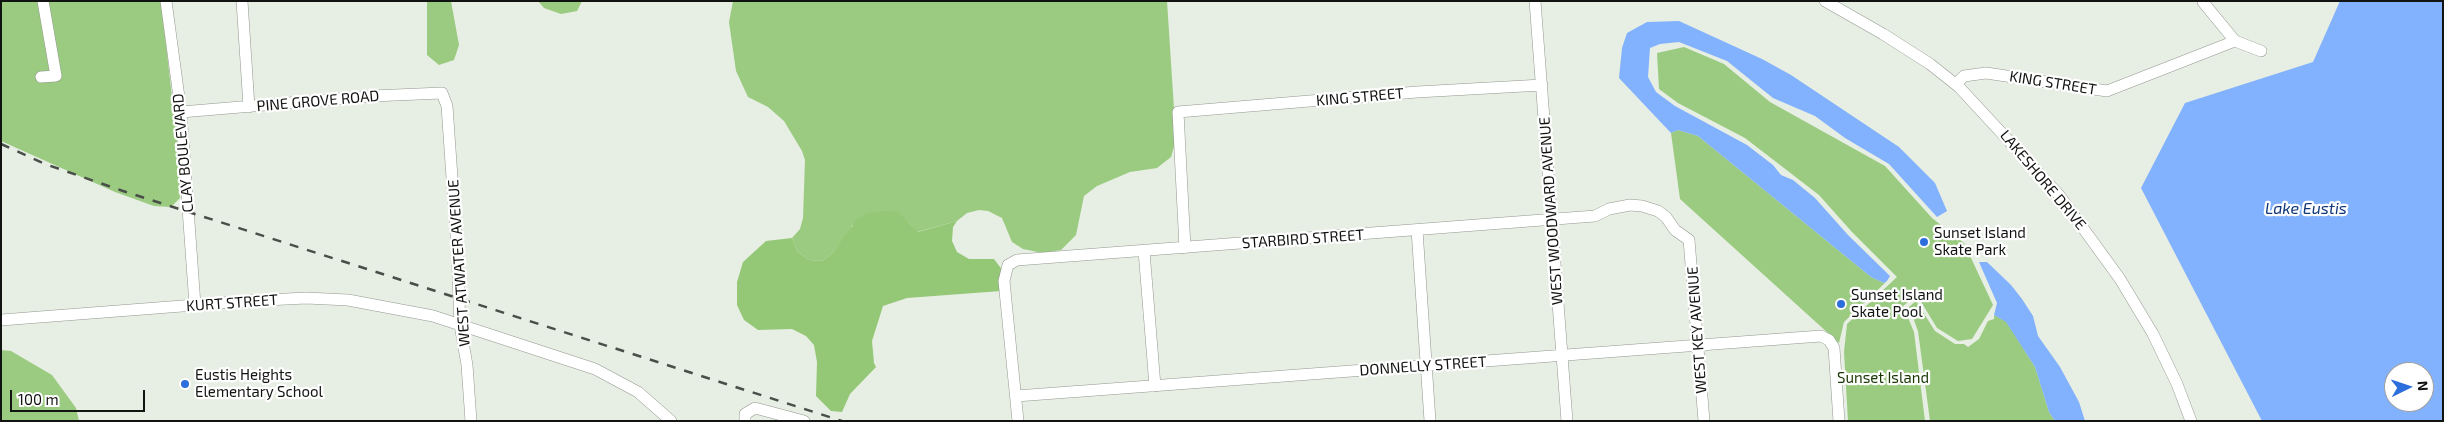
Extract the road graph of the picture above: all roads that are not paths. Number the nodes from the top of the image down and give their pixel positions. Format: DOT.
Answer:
graph roads {
  1 [pos="43,1"];
  2 [pos="166,1"];
  3 [pos="242,1"];
  4 [pos="1535,1"];
  5 [pos="1825,1"];
  6 [pos="2203,2"];
  7 [pos="2235,41"];
  8 [pos="2261,51"];
  9 [pos="41,77"];
  10 [pos="1956,84"];
  11 [pos="1542,85"];
  12 [pos="447,106"];
  13 [pos="248,107"];
  14 [pos="181,112"];
  15 [pos="1552,220"];
  16 [pos="1416,230"];
  17 [pos="1689,240"];
  18 [pos="1185,248"];
  19 [pos="1144,251"];
  20 [pos="195,305"];
  21 [pos="1,320"];
  22 [pos="460,325"];
  23 [pos="1698,345"];
  24 [pos="1562,356"];
  25 [pos="1426,366"];
  26 [pos="1155,386"];
  27 [pos="1016,396"];
  28 [pos="471,421"];
  29 [pos="671,421"];
  30 [pos="745,421"];
  31 [pos="804,421"];
  32 [pos="1018,421"];
  33 [pos="1430,421"];
  34 [pos="1567,421"];
  35 [pos="1704,421"];
  36 [pos="1839,421"];
  37 [pos="2191,421"];
  1 -- 9 [label="street"];
  2 -- 14 [label="street, CLAY BOULEVARD"];
  3 -- 13 [label="street"];
  4 -- 11 [label="street, WEST WOODWARD AVENUE"];
  5 -- 10 [label="street, LAKESHORE DRIVE"];
  6 -- 7 [label="street"];
  7 -- 8 [label="street"];
  7 -- 10 [label="street, KING STREET"];
  10 -- 37 [label="street, LAKESHORE DRIVE"];
  11 -- 15 [label="street, WEST WOODWARD AVENUE"];
  11 -- 18 [label="street, KING STREET"];
  12 -- 13 [label="street, PINE GROVE ROAD"];
  12 -- 22 [label="street, WEST ATWATER AVENUE"];
  13 -- 14 [label="street, PINE GROVE ROAD"];
  14 -- 20 [label="street, CLAY BOULEVARD"];
  15 -- 16 [label="street, STARBIRD STREET"];
  15 -- 17 [label="street, STARBIRD STREET"];
  15 -- 24 [label="street, WEST WOODWARD AVENUE"];
  16 -- 18 [label="street, STARBIRD STREET"];
  16 -- 25 [label="street"];
  17 -- 23 [label="street, WEST KEY AVENUE"];
  18 -- 19 [label="street, STARBIRD STREET"];
  19 -- 26 [label="street"];
  19 -- 27 [label="street, STARBIRD STREET"];
  20 -- 21 [label="street, KURT STREET"];
  20 -- 22 [label="street, KURT STREET"];
  22 -- 28 [label="street, WEST ATWATER AVENUE"];
  22 -- 29 [label="street, KURT STREET"];
  23 -- 24 [label="street, DONNELLY STREET"];
  23 -- 35 [label="street, WEST KEY AVENUE"];
  23 -- 36 [label="street, DONNELLY STREET"];
  24 -- 25 [label="street, DONNELLY STREET"];
  24 -- 34 [label="street, WEST WOODWARD AVENUE"];
  25 -- 26 [label="street, DONNELLY STREET"];
  25 -- 33 [label="street"];
  26 -- 27 [label="street, DONNELLY STREET"];
  27 -- 32 [label="street"];
  30 -- 31 [label="street"];
}
